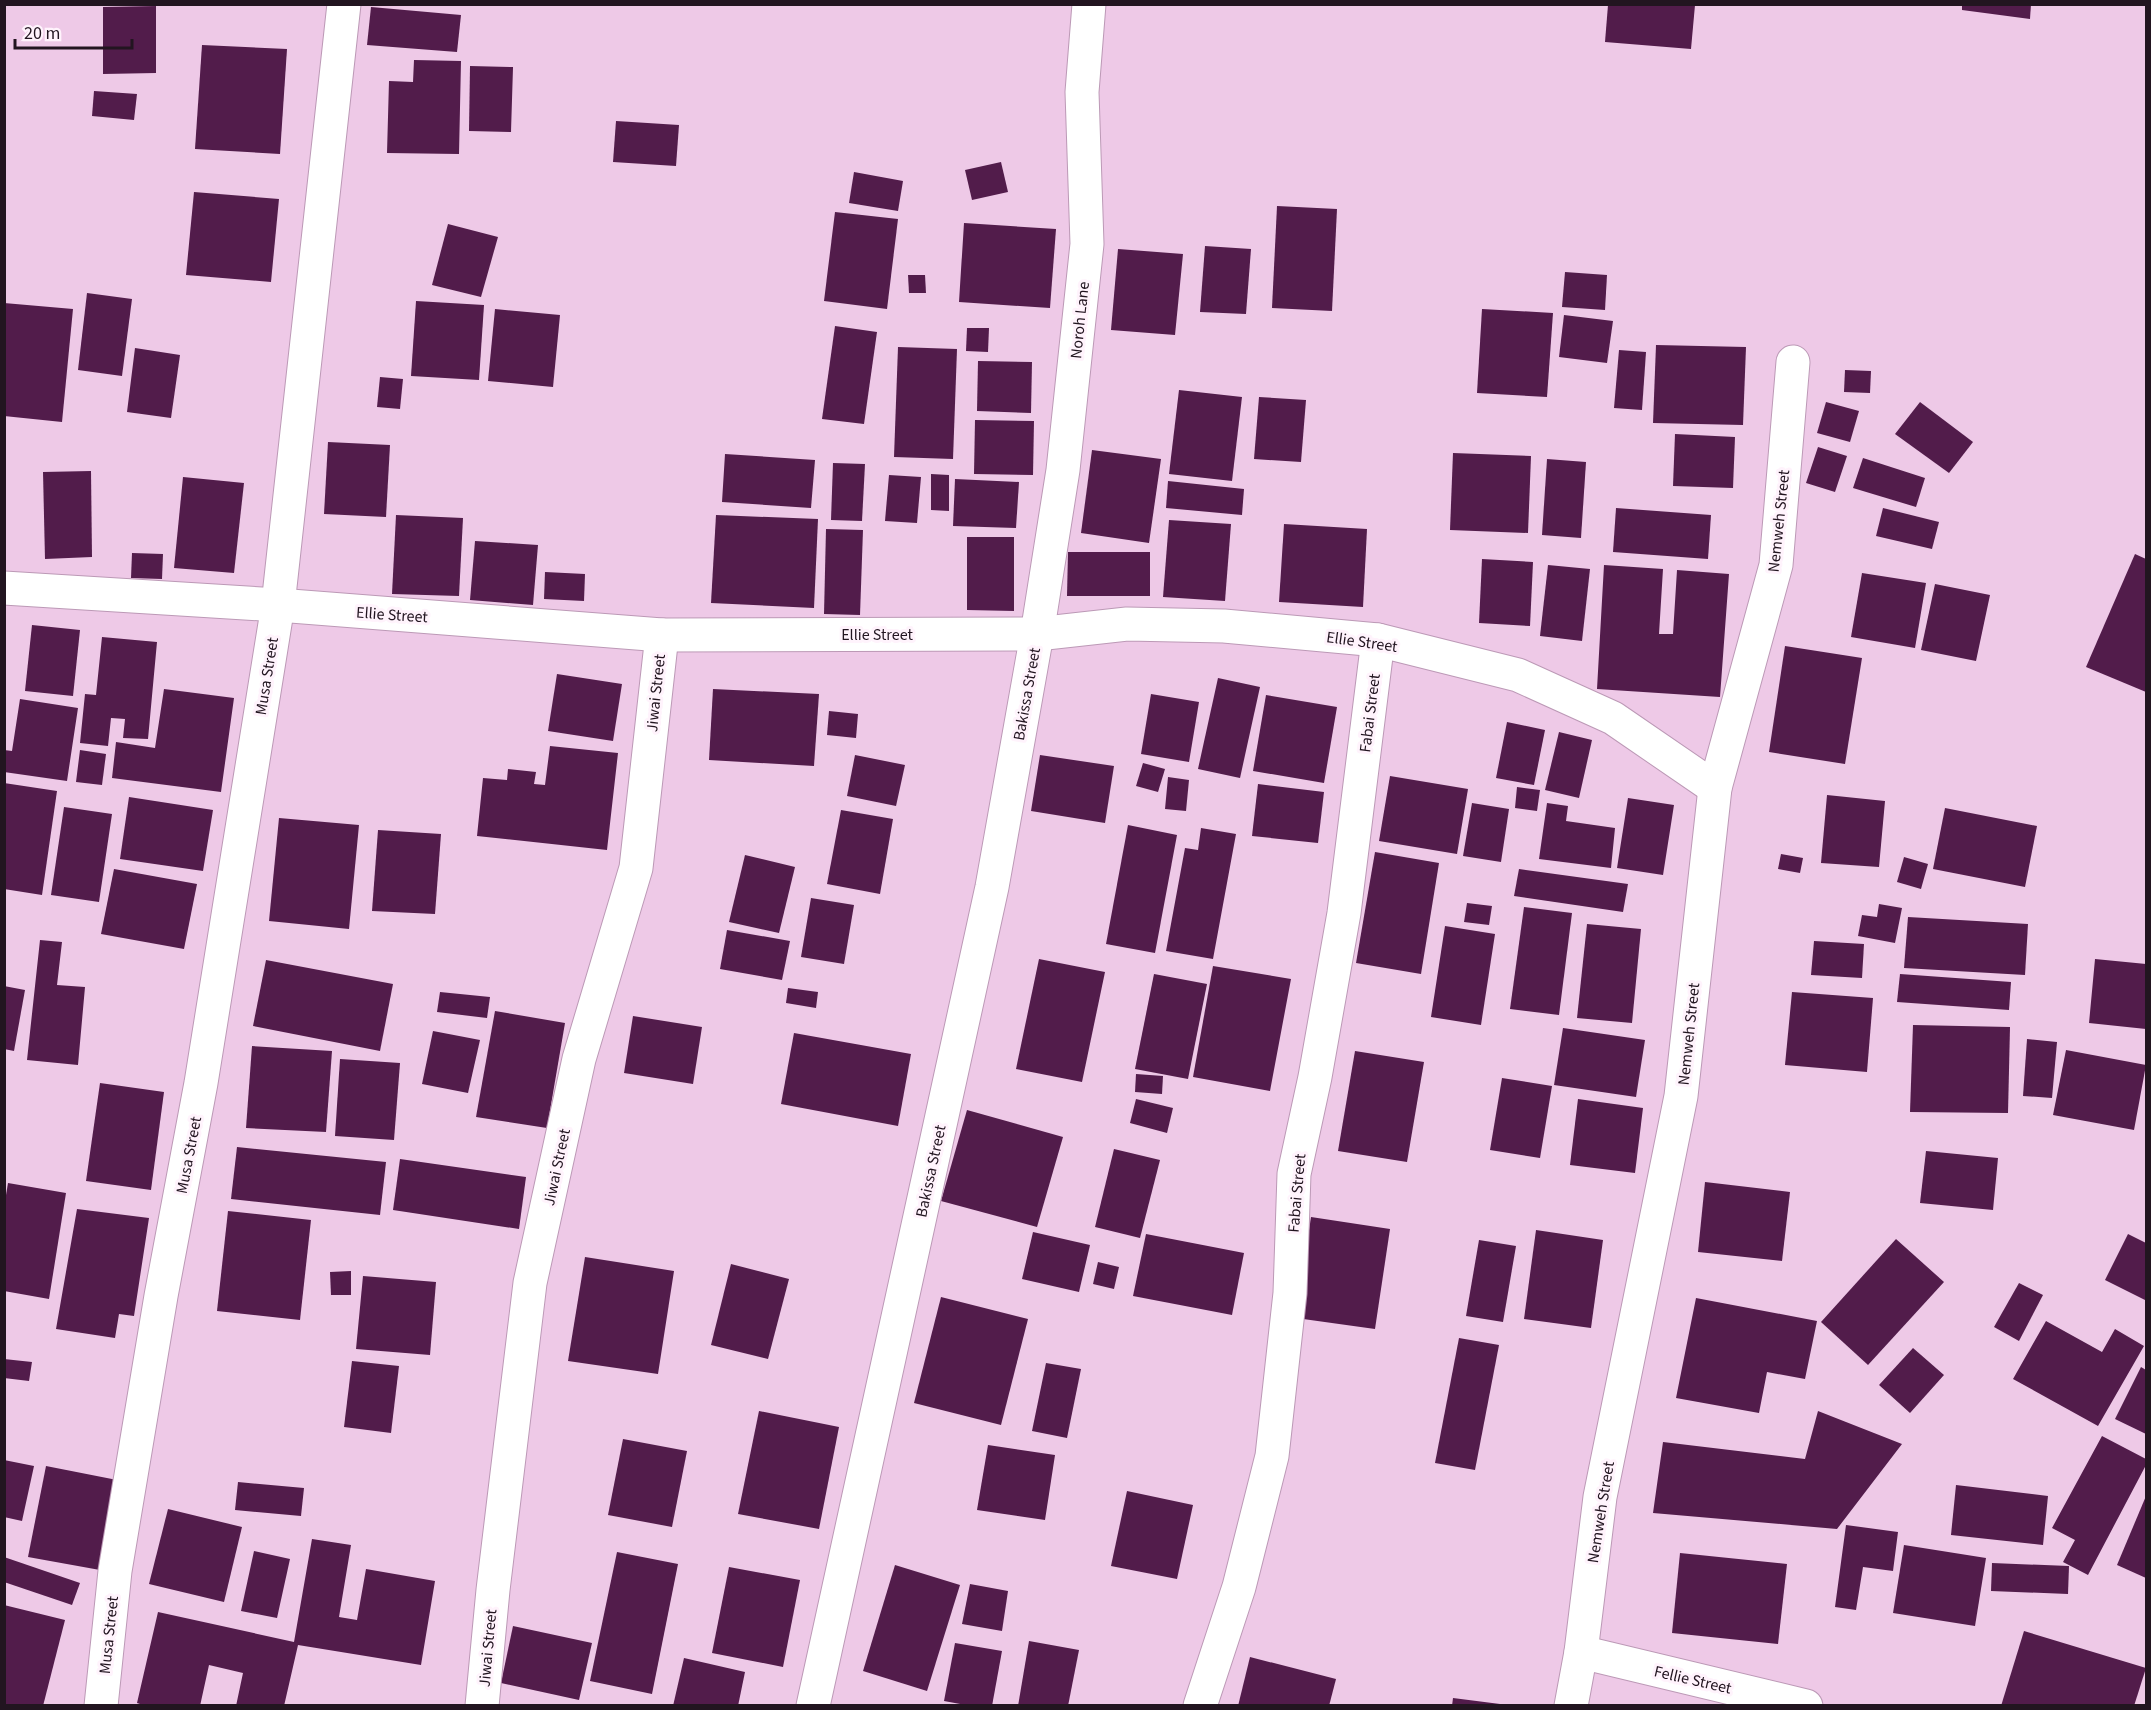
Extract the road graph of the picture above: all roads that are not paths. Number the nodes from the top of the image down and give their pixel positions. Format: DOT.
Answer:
graph roads {
  1 [pos="344,4"];
  2 [pos="1089,4"];
  3 [pos="1793,362"];
  4 [pos="4,588"];
  5 [pos="278,605"];
  6 [pos="1037,634"];
  7 [pos="662,635"];
  8 [pos="1378,640"];
  9 [pos="1715,788"];
  10 [pos="1581,1652"];
  11 [pos="101,1706"];
  12 [pos="482,1706"];
  13 [pos="813,1706"];
  14 [pos="1200,1706"];
  15 [pos="1571,1706"];
  16 [pos="1806,1706"];
  1 -- 5 [label="street, Musa Street"];
  2 -- 6 [label="street, Noroh Lane"];
  3 -- 9 [label="street, Nemweh Street"];
  4 -- 5 [label="street, Ellie Street"];
  5 -- 7 [label="street, Ellie Street"];
  5 -- 11 [label="street, Musa Street"];
  6 -- 7 [label="street, Ellie Street"];
  6 -- 8 [label="street, Ellie Street"];
  6 -- 13 [label="street, Bakissa Street"];
  7 -- 12 [label="street, Jiwai Street"];
  8 -- 9 [label="street, Ellie Street"];
  8 -- 14 [label="street, Fabai Street"];
  9 -- 10 [label="street, Nemweh Street"];
  10 -- 15 [label="street, Nemweh Street"];
  10 -- 16 [label="street, Fellie Street"];
}
